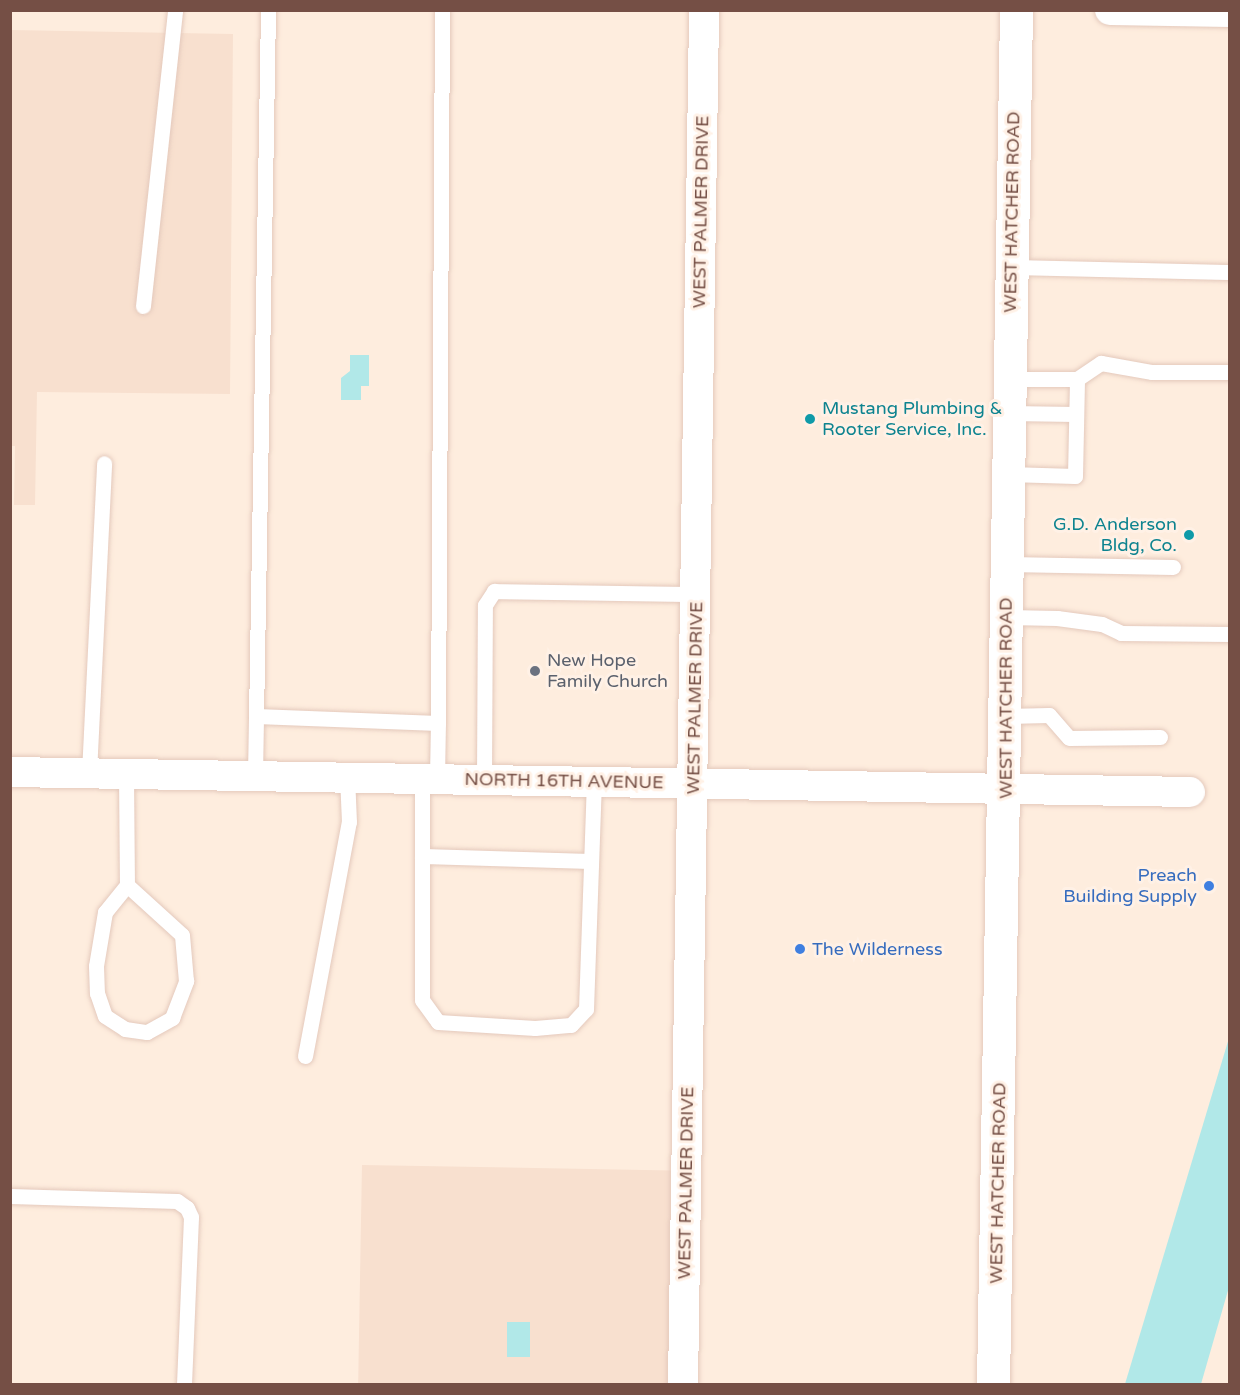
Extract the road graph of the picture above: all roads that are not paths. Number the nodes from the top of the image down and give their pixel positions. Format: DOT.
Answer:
graph roads {
  1 [pos="175,10"];
  2 [pos="268,10"];
  3 [pos="442,10"];
  4 [pos="704,10"];
  5 [pos="1016,10"];
  6 [pos="1110,10"];
  7 [pos="1230,12"];
  8 [pos="1010,267"];
  9 [pos="1230,272"];
  10 [pos="143,306"];
  11 [pos="1230,372"];
  12 [pos="1009,379"];
  13 [pos="1077,379"];
  14 [pos="1008,413"];
  15 [pos="1076,414"];
  16 [pos="104,463"];
  17 [pos="1008,474"];
  18 [pos="1007,564"];
  19 [pos="1173,567"];
  20 [pos="696,594"];
  21 [pos="1007,617"];
  22 [pos="1230,634"];
  23 [pos="256,716"];
  24 [pos="1006,716"];
  25 [pos="438,723"];
  26 [pos="1160,737"];
  27 [pos="10,772"];
  28 [pos="89,773"];
  29 [pos="126,774"];
  30 [pos="255,775"];
  31 [pos="347,776"];
  32 [pos="429,778"];
  33 [pos="484,780"];
  34 [pos="594,782"];
  35 [pos="694,783"];
  36 [pos="1005,790"];
  37 [pos="1190,792"];
  38 [pos="422,856"];
  39 [pos="591,861"];
  40 [pos="127,885"];
  41 [pos="305,1056"];
  42 [pos="10,1196"];
  43 [pos="184,1384"];
  44 [pos="683,1384"];
  45 [pos="993,1384"];
  1 -- 10 [label="lane"];
  2 -- 23 [label="lane"];
  3 -- 25 [label="lane"];
  4 -- 20 [label="street, WEST PALMER DRIVE"];
  5 -- 8 [label="street, WEST HATCHER ROAD"];
  6 -- 7 [label="street"];
  8 -- 9 [label="lane"];
  8 -- 12 [label="street, WEST HATCHER ROAD"];
  11 -- 13 [label="lane"];
  12 -- 13 [label="lane"];
  12 -- 14 [label="street, WEST HATCHER ROAD"];
  13 -- 15 [label="lane"];
  14 -- 15 [label="lane"];
  14 -- 17 [label="street, WEST HATCHER ROAD"];
  15 -- 17 [label="lane"];
  16 -- 28 [label="lane"];
  17 -- 18 [label="street, WEST HATCHER ROAD"];
  18 -- 19 [label="lane"];
  18 -- 21 [label="street, WEST HATCHER ROAD"];
  20 -- 33 [label="lane"];
  20 -- 35 [label="street, WEST PALMER DRIVE"];
  21 -- 22 [label="lane"];
  21 -- 24 [label="street, WEST HATCHER ROAD"];
  23 -- 25 [label="lane"];
  23 -- 30 [label="lane"];
  24 -- 26 [label="lane"];
  24 -- 36 [label="street, WEST HATCHER ROAD"];
  25 -- 32 [label="lane"];
  27 -- 28 [label="street, NORTH 16TH AVENUE"];
  28 -- 29 [label="street, NORTH 16TH AVENUE"];
  29 -- 30 [label="street, NORTH 16TH AVENUE"];
  29 -- 40 [label="lane"];
  30 -- 31 [label="street, NORTH 16TH AVENUE"];
  31 -- 32 [label="street, NORTH 16TH AVENUE"];
  31 -- 41 [label="lane"];
  32 -- 33 [label="street, NORTH 16TH AVENUE"];
  32 -- 38 [label="lane"];
  33 -- 34 [label="street, NORTH 16TH AVENUE"];
  34 -- 35 [label="street, NORTH 16TH AVENUE"];
  34 -- 39 [label="lane"];
  35 -- 36 [label="street, NORTH 16TH AVENUE"];
  35 -- 44 [label="street, WEST PALMER DRIVE"];
  36 -- 37 [label="street, NORTH 16TH AVENUE"];
  36 -- 45 [label="street, WEST HATCHER ROAD"];
  38 -- 39 [label="lane"];
  38 -- 39 [label="lane"];
  40 -- 40 [label="lane"];
  42 -- 43 [label="lane"];
}
